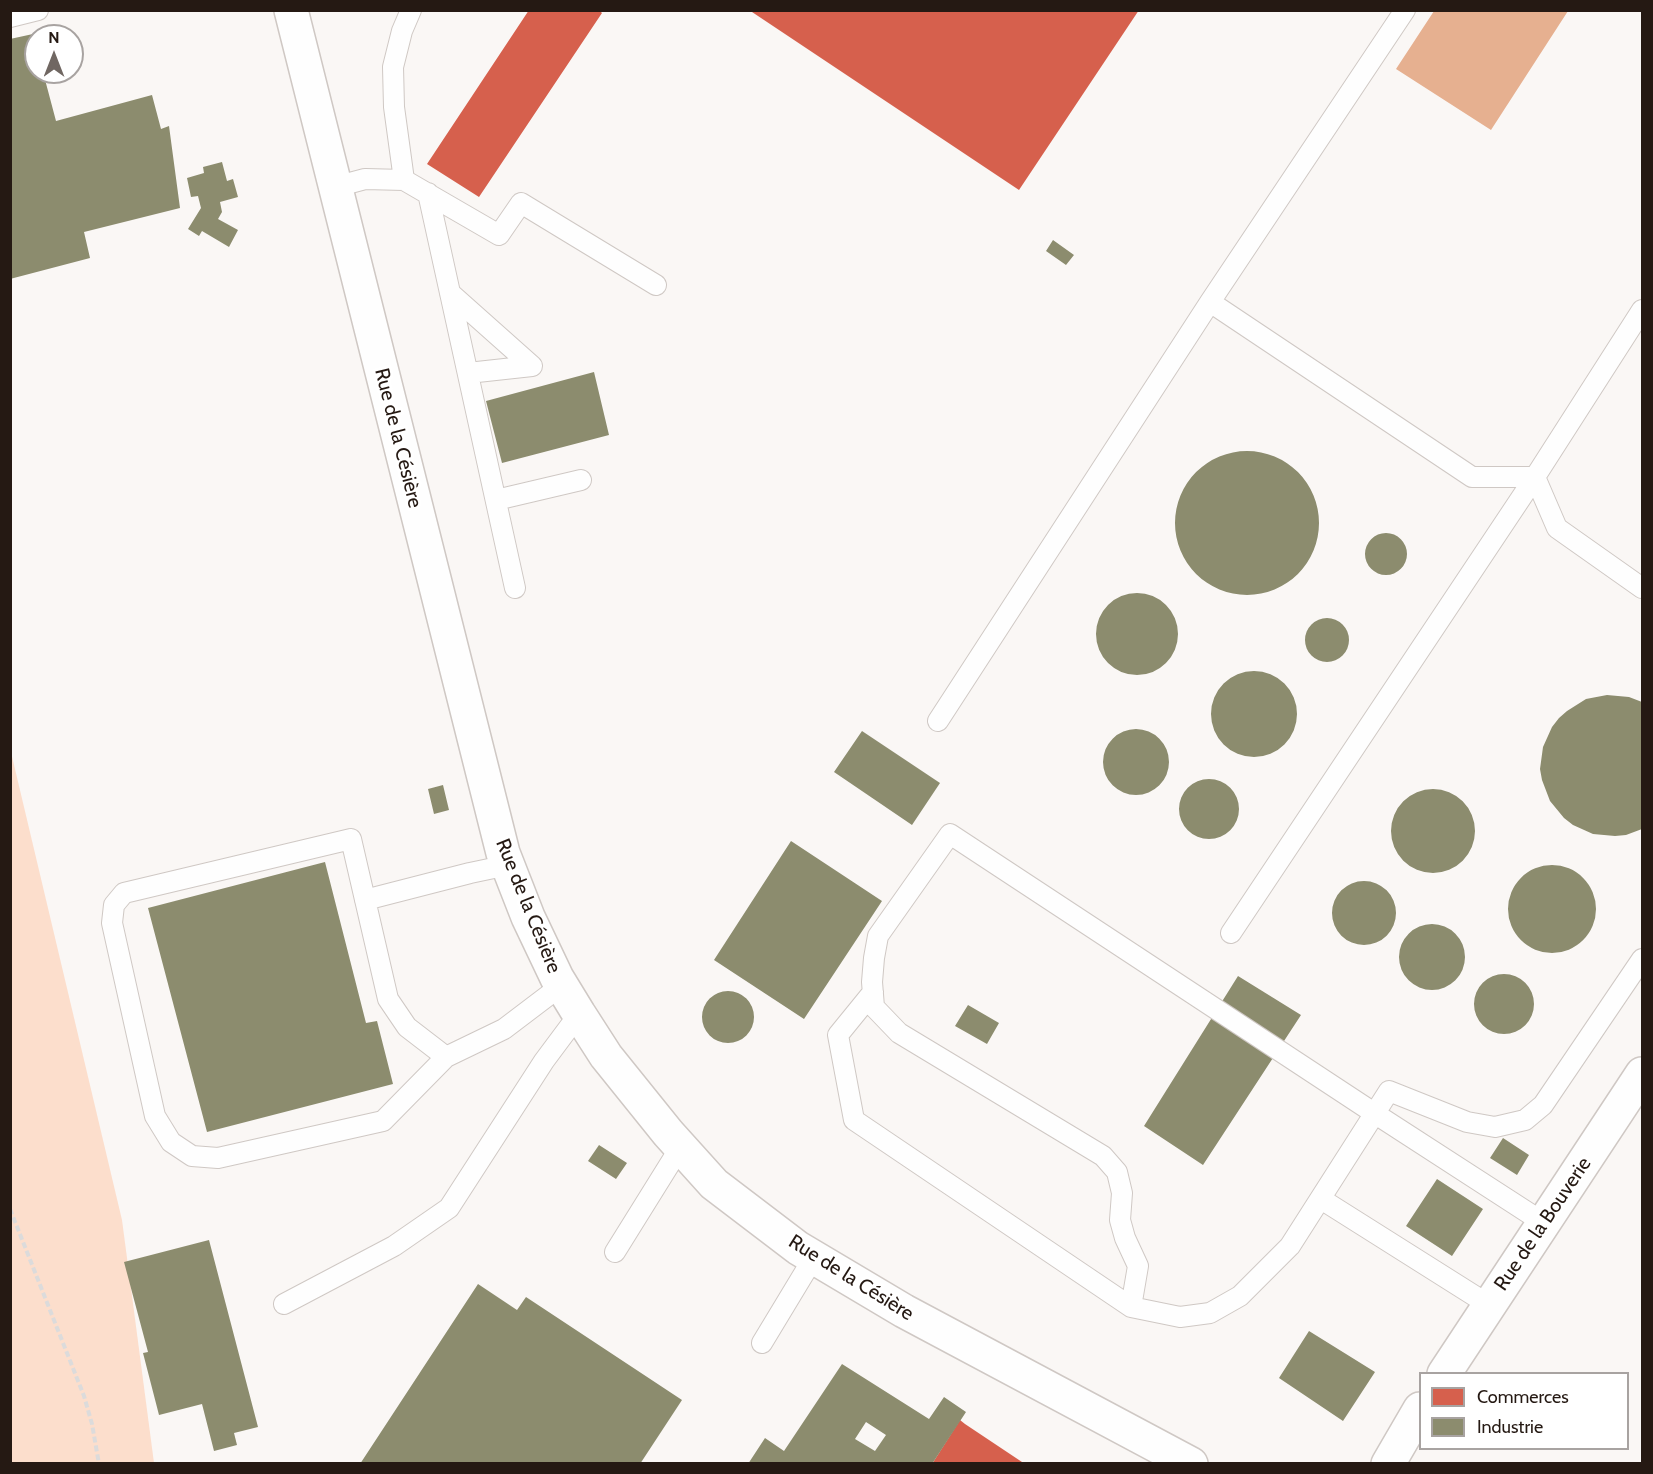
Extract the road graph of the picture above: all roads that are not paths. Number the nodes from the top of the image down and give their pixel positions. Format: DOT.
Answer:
graph roads {
  1 [pos="38,10"];
  2 [pos="291,10"];
  3 [pos="411,10"];
  4 [pos="1404,10"];
  5 [pos="10,17"];
  6 [pos="404,180"];
  7 [pos="335,187"];
  8 [pos="428,193"];
  9 [pos="656,285"];
  10 [pos="450,293"];
  11 [pos="1210,302"];
  12 [pos="1642,310"];
  13 [pos="468,373"];
  14 [pos="1535,477"];
  15 [pos="581,480"];
  16 [pos="496,500"];
  17 [pos="515,588"];
  18 [pos="1642,588"];
  19 [pos="938,721"];
  20 [pos="508,865"];
  21 [pos="365,900"];
  22 [pos="1231,933"];
  23 [pos="1642,959"];
  24 [pos="562,985"];
  25 [pos="873,992"];
  26 [pos="579,1014"];
  27 [pos="446,1057"];
  28 [pos="1642,1074"];
  29 [pos="1374,1113"];
  30 [pos="681,1146"];
  31 [pos="1321,1199"];
  32 [pos="1544,1223"];
  33 [pos="615,1252"];
  34 [pos="814,1257"];
  35 [pos="284,1304"];
  36 [pos="1489,1305"];
  37 [pos="1131,1307"];
  38 [pos="762,1343"];
  39 [pos="1445,1372"];
  40 [pos="1419,1411"];
  41 [pos="1191,1464"];
  42 [pos="1388,1464"];
  1 -- 5 [label="lane"];
  2 -- 7 [label="street, Rue de la Césière"];
  3 -- 6 [label="lane"];
  4 -- 11 [label="lane"];
  6 -- 7 [label="lane"];
  6 -- 8 [label="lane"];
  7 -- 20 [label="street, Rue de la Césière"];
  8 -- 9 [label="lane"];
  8 -- 10 [label="lane"];
  10 -- 13 [label="lane"];
  10 -- 13 [label="lane"];
  11 -- 14 [label="lane"];
  11 -- 19 [label="lane"];
  12 -- 14 [label="lane"];
  13 -- 16 [label="lane"];
  14 -- 18 [label="lane"];
  14 -- 22 [label="lane"];
  15 -- 16 [label="lane"];
  16 -- 17 [label="lane"];
  20 -- 21 [label="lane"];
  20 -- 24 [label="street, Rue de la Césière"];
  21 -- 27 [label="lane"];
  21 -- 27 [label="lane"];
  23 -- 29 [label="lane"];
  24 -- 26 [label="street, Rue de la Césière"];
  24 -- 27 [label="lane"];
  25 -- 29 [label="lane"];
  25 -- 37 [label="lane"];
  25 -- 37 [label="lane"];
  26 -- 30 [label="street, Rue de la Césière"];
  26 -- 35 [label="lane"];
  28 -- 32 [label="street, Rue de la Bouverie"];
  29 -- 31 [label="lane"];
  29 -- 32 [label="lane"];
  30 -- 33 [label="lane"];
  30 -- 34 [label="street, Rue de la Césière"];
  31 -- 36 [label="lane"];
  31 -- 37 [label="lane"];
  32 -- 36 [label="street, Rue de la Bouverie"];
  34 -- 38 [label="lane"];
  34 -- 41 [label="street, Rue de la Césière"];
  36 -- 39 [label="street, Rue de la Bouverie"];
  40 -- 42 [label="street"];
}
